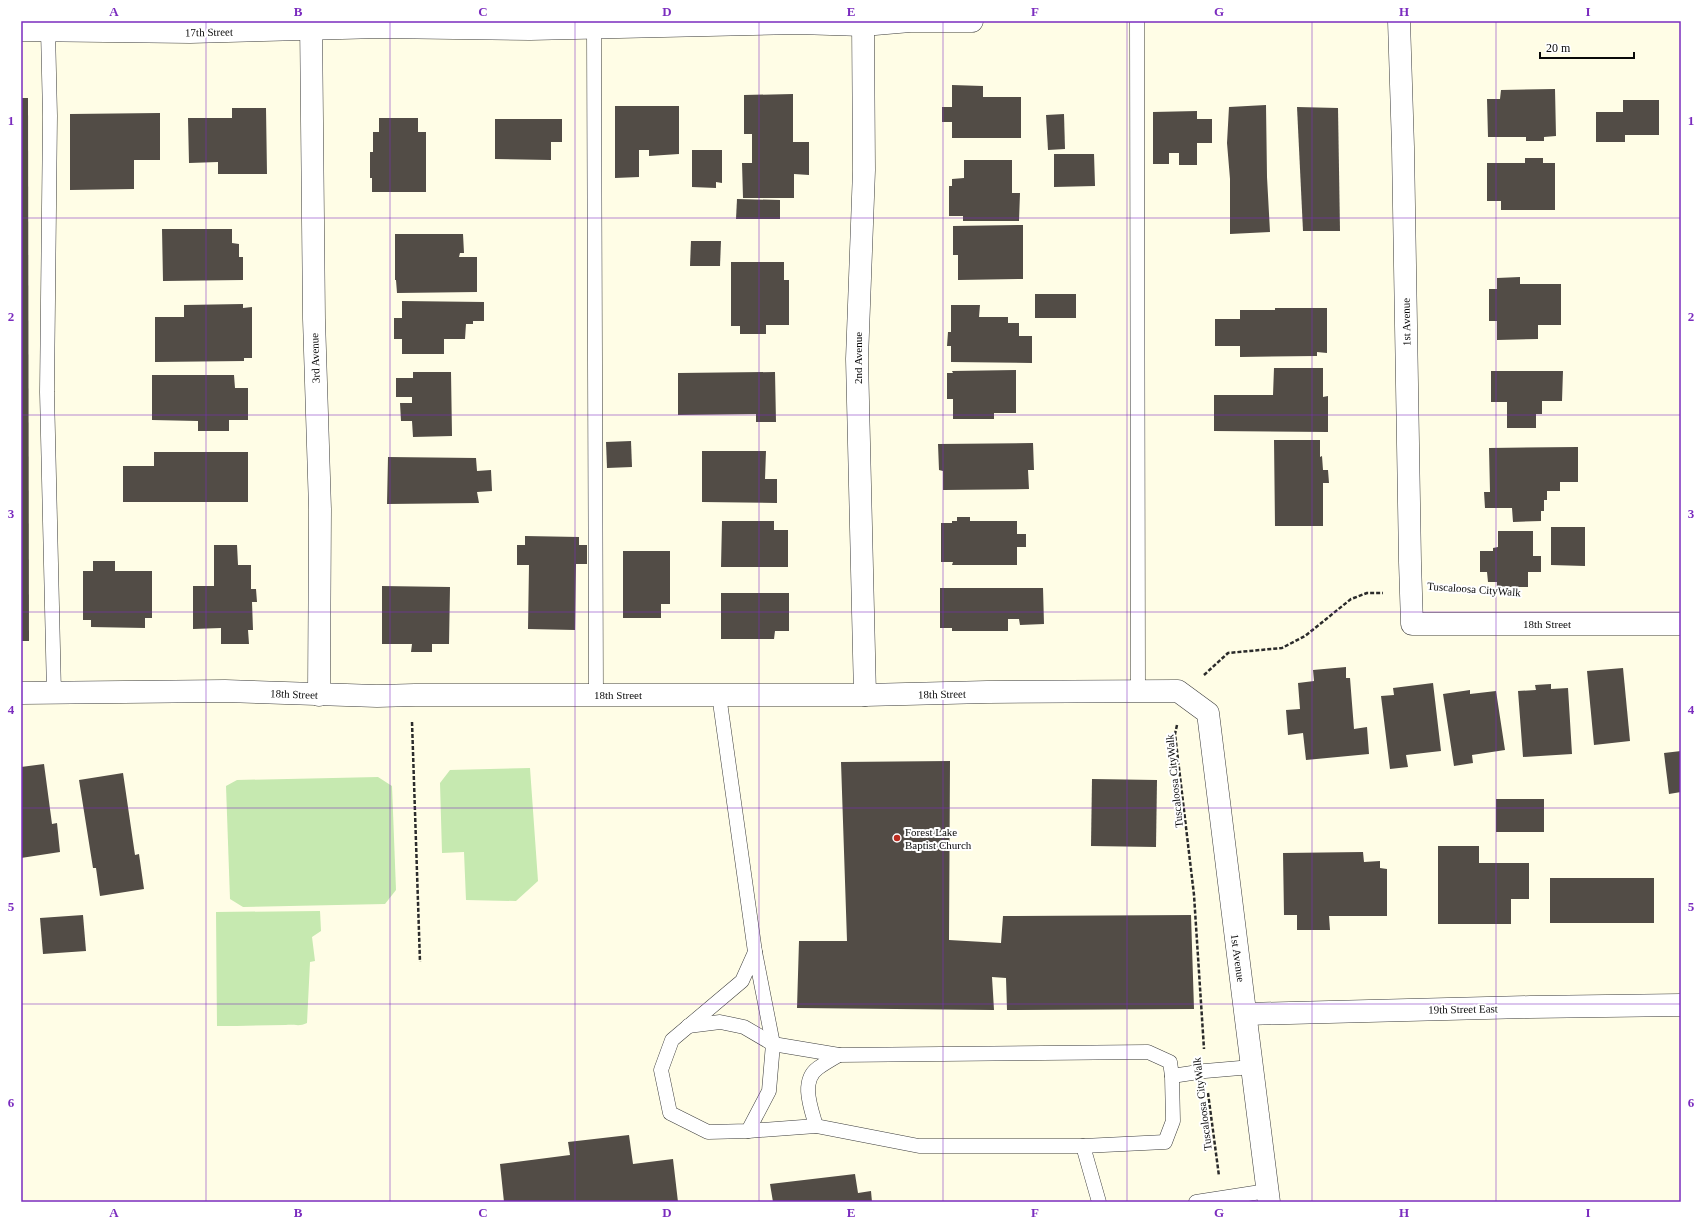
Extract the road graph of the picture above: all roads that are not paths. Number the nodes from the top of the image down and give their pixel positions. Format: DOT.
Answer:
graph roads {
  1 [pos="972,21"];
  2 [pos="1137,21"];
  3 [pos="1399,21"];
  4 [pos="863,23"];
  5 [pos="311,25"];
  6 [pos="594,28"];
  7 [pos="21,30"];
  8 [pos="48,30"];
  9 [pos="1681,614"];
  10 [pos="1412,624"];
  11 [pos="1681,624"];
  12 [pos="1138,691"];
  13 [pos="21,693"];
  14 [pos="54,693"];
  15 [pos="319,695"];
  16 [pos="596,695"];
  17 [pos="719,695"];
  18 [pos="865,695"];
  19 [pos="1208,713"];
  20 [pos="755,952"];
  21 [pos="1681,1005"];
  22 [pos="1246,1014"];
  23 [pos="688,1026"];
  24 [pos="773,1044"];
  25 [pos="840,1055"];
  26 [pos="1252,1067"];
  27 [pos="1172,1076"];
  28 [pos="816,1126"];
  29 [pos="748,1131"];
  30 [pos="1083,1146"];
  31 [pos="1268,1197"];
  32 [pos="1099,1202"];
  33 [pos="1196,1202"];
  1 -- 4 [label="street, 17th Street"];
  2 -- 12 [label="lane"];
  3 -- 10 [label="street, 1st Avenue"];
  4 -- 6 [label="street, 17th Street"];
  4 -- 18 [label="street, 2nd Avenue"];
  5 -- 6 [label="street, 17th Street"];
  5 -- 8 [label="street, 17th Street"];
  5 -- 15 [label="street, 3rd Avenue"];
  6 -- 16 [label="lane"];
  7 -- 8 [label="street, 17th Street"];
  8 -- 14 [label="lane"];
  9 -- 11 [label="lane"];
  10 -- 11 [label="street, 18th Street"];
  12 -- 18 [label="street, 18th Street"];
  12 -- 19 [label="street, 18th Street"];
  13 -- 14 [label="street, 18th Street"];
  14 -- 15 [label="street, 18th Street"];
  15 -- 16 [label="street, 18th Street"];
  16 -- 17 [label="street, 18th Street"];
  17 -- 18 [label="street, 18th Street"];
  17 -- 20 [label="lane"];
  19 -- 22 [label="street, 1st Avenue"];
  20 -- 23 [label="lane"];
  20 -- 24 [label="lane"];
  21 -- 22 [label="street, 19th Street East"];
  22 -- 26 [label="street, 1st Avenue"];
  23 -- 24 [label="lane"];
  23 -- 29 [label="lane"];
  24 -- 25 [label="lane"];
  24 -- 29 [label="lane"];
  25 -- 27 [label="lane"];
  25 -- 28 [label="lane"];
  26 -- 27 [label="lane"];
  26 -- 31 [label="street, 1st Avenue"];
  27 -- 30 [label="lane"];
  28 -- 29 [label="lane"];
  28 -- 30 [label="lane"];
  30 -- 32 [label="lane"];
  31 -- 33 [label="lane"];
}
